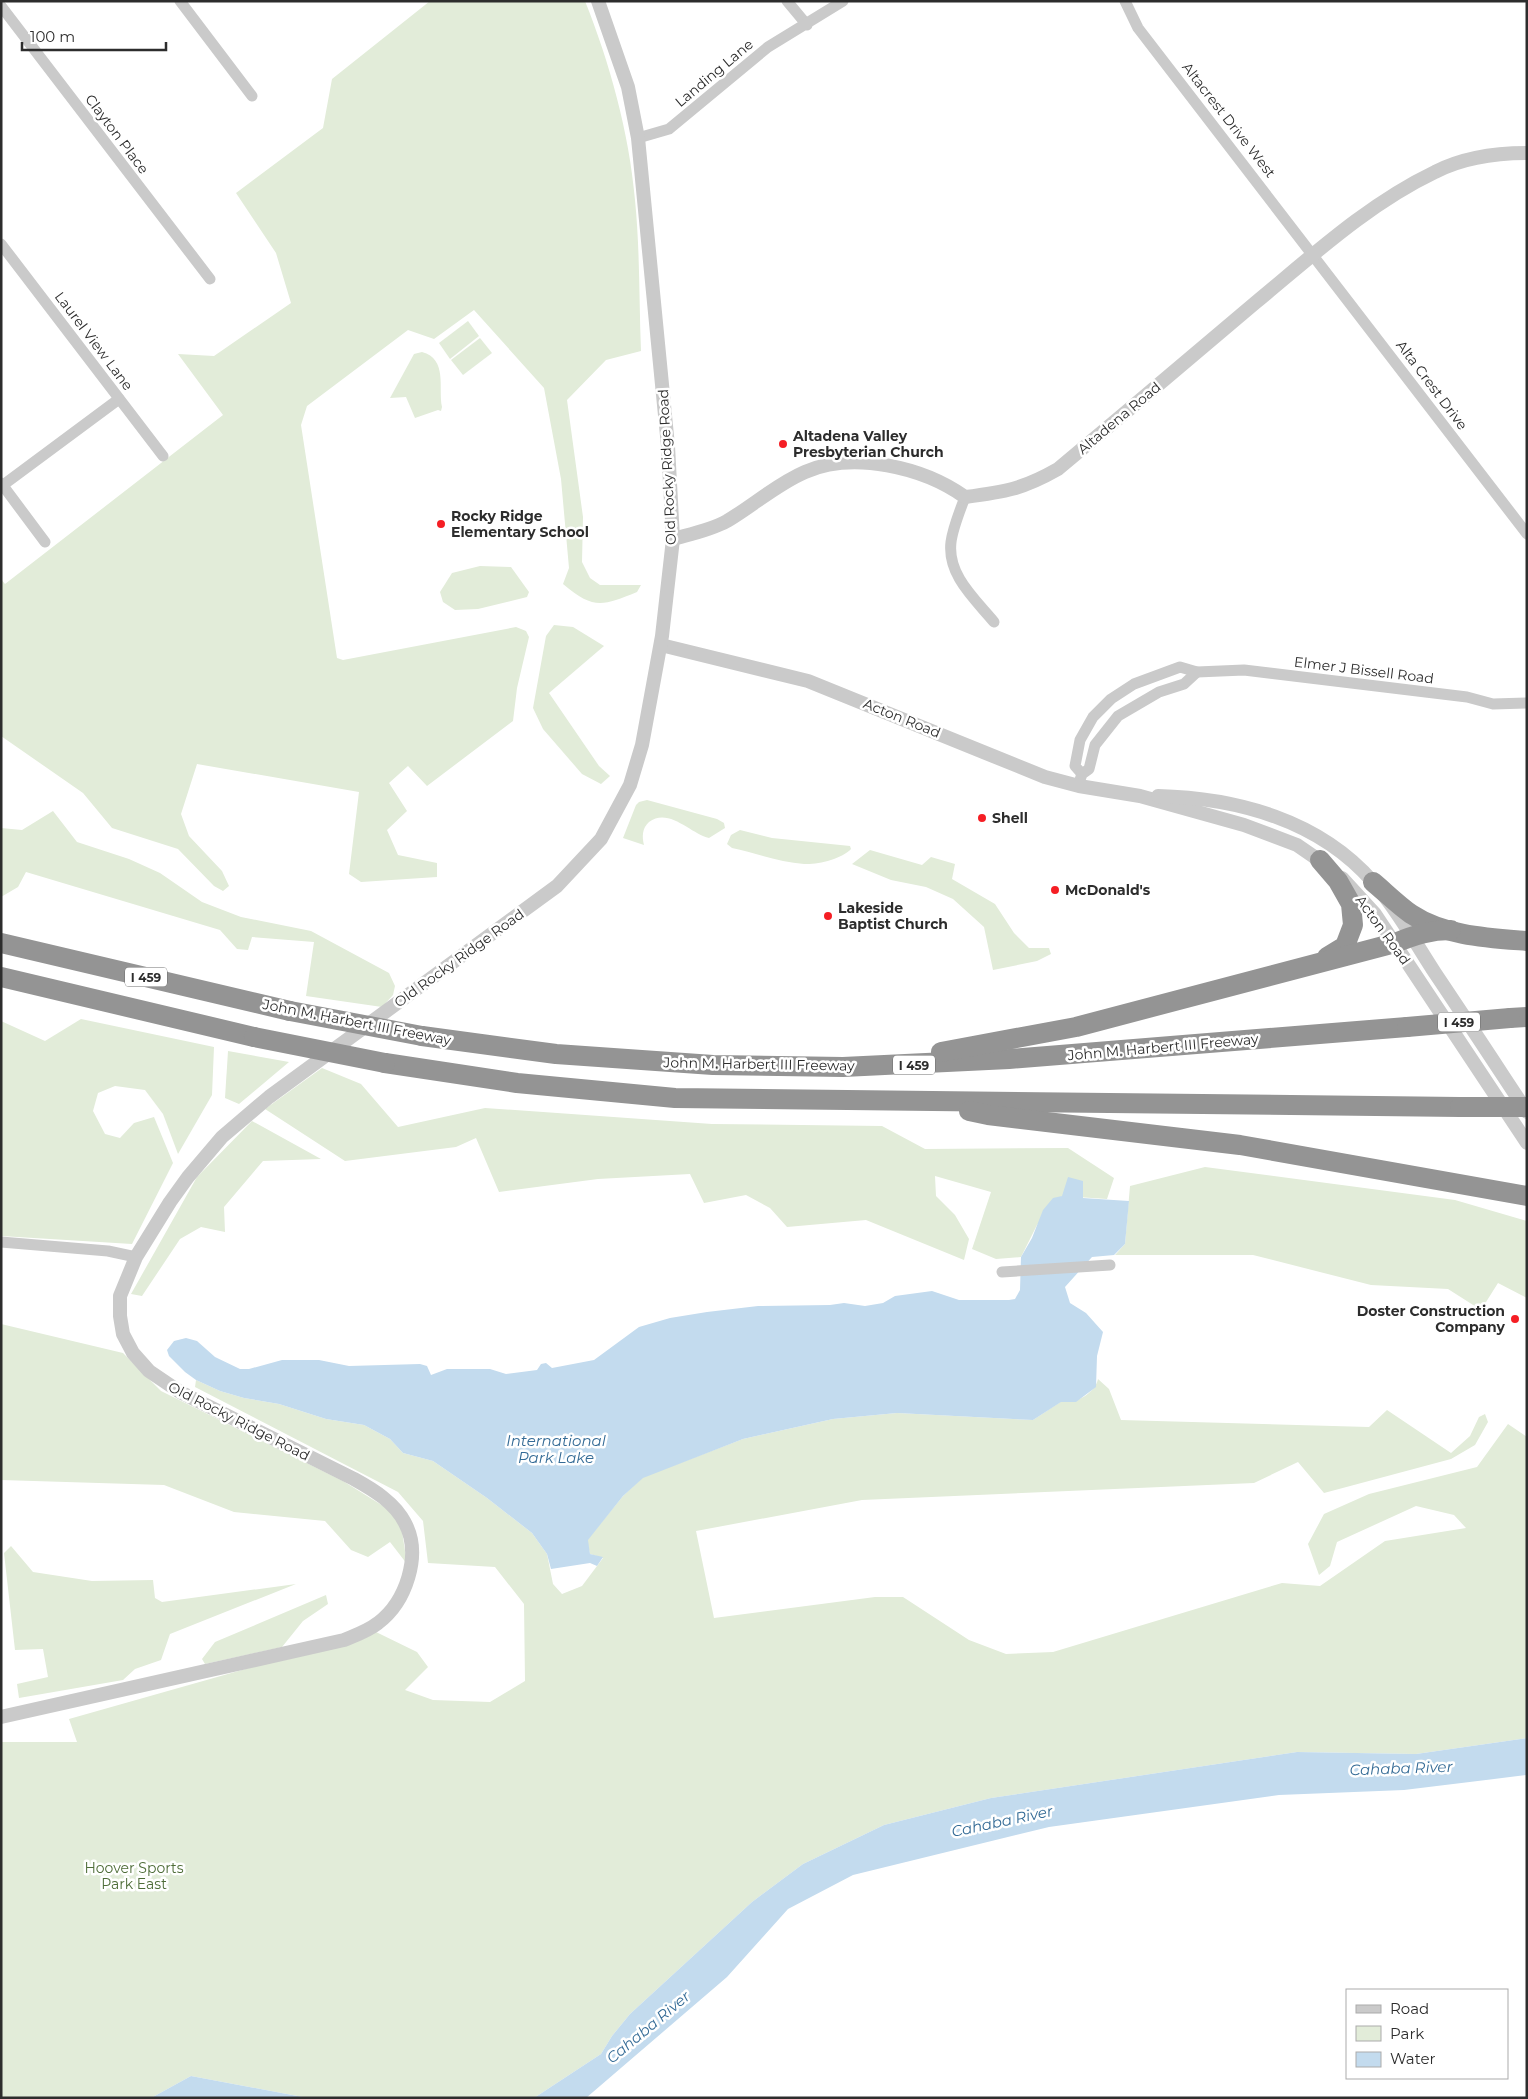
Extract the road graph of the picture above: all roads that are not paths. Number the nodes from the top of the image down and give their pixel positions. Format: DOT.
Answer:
graph roads {
  1 [pos="180,1"];
  2 [pos="598,1"];
  3 [pos="788,1"];
  4 [pos="843,1"];
  5 [pos="1125,1"];
  6 [pos="1,6"];
  7 [pos="807,25"];
  8 [pos="252,96"];
  9 [pos="638,138"];
  10 [pos="1527,153"];
  11 [pos="1,244"];
  12 [pos="1314,254"];
  13 [pos="210,279"];
  14 [pos="119,398"];
  15 [pos="163,456"];
  16 [pos="2,484"];
  17 [pos="965,497"];
  18 [pos="1527,534"];
  19 [pos="673,539"];
  20 [pos="46,542"];
  21 [pos="994,622"];
  22 [pos="661,645"];
  23 [pos="1197,672"];
  24 [pos="1527,702"];
  25 [pos="1080,780"];
  26 [pos="1140,796"];
  27 [pos="1320,860"];
  28 [pos="1372,882"];
  29 [pos="1451,930"];
  30 [pos="1403,940"];
  31 [pos="1527,941"];
  32 [pos="1,943"];
  33 [pos="1317,963"];
  34 [pos="1,976"];
  35 [pos="1518,1017"];
  36 [pos="843,1067"];
  37 [pos="928,1102"];
  38 [pos="1527,1107"];
  39 [pos="1527,1112"];
  40 [pos="1527,1142"];
  41 [pos="1526,1195"];
  42 [pos="1,1242"];
  43 [pos="136,1257"];
  44 [pos="1110,1265"];
  45 [pos="1002,1272"];
  46 [pos="1,1717"];
  1 -- 8 [label="street"];
  2 -- 9 [label="street, Old Rocky Ridge Road"];
  3 -- 7 [label="street"];
  4 -- 7 [label="street, Landing Lane"];
  5 -- 12 [label="street, Altacrest Drive West"];
  6 -- 13 [label="street, Clayton Place"];
  7 -- 9 [label="street, Landing Lane"];
  9 -- 19 [label="street, Old Rocky Ridge Road"];
  10 -- 12 [label="street, Altadena Road"];
  11 -- 14 [label="street, Laurel View Lane"];
  12 -- 17 [label="street, Altadena Road"];
  12 -- 18 [label="street, Alta Crest Drive"];
  14 -- 15 [label="street, Laurel View Lane"];
  14 -- 16 [label="street"];
  16 -- 20 [label="street"];
  17 -- 19 [label="street"];
  17 -- 21 [label="street"];
  19 -- 22 [label="street, Old Rocky Ridge Road"];
  22 -- 25 [label="street, Acton Road"];
  22 -- 43 [label="street, Old Rocky Ridge Road"];
  23 -- 24 [label="street, Elmer J Bissell Road"];
  23 -- 25 [label="street"];
  23 -- 25 [label="street, Elmer J Bissell Road"];
  25 -- 26 [label="street, Acton Road"];
  26 -- 27 [label="street, Acton Road"];
  26 -- 28 [label="street, Acton Road"];
  27 -- 30 [label="street, Acton Road"];
  27 -- 33 [label="highway"];
  28 -- 29 [label="highway"];
  28 -- 30 [label="street, Acton Road"];
  29 -- 30 [label="highway"];
  29 -- 31 [label="highway"];
  30 -- 33 [label="highway"];
  30 -- 39 [label="street, Acton Road"];
  30 -- 40 [label="street, Acton Road"];
  32 -- 36 [label="highway, John M. Harbert III Freeway / I 459, bridge"];
  33 -- 36 [label="highway"];
  34 -- 37 [label="highway, I 459, bridge"];
  35 -- 36 [label="highway, John M. Harbert III Freeway / I 459, bridge"];
  37 -- 38 [label="highway, I 459, bridge"];
  37 -- 41 [label="highway"];
  42 -- 43 [label="street"];
  43 -- 46 [label="street, Old Rocky Ridge Road"];
  44 -- 45 [label="street"];
}
